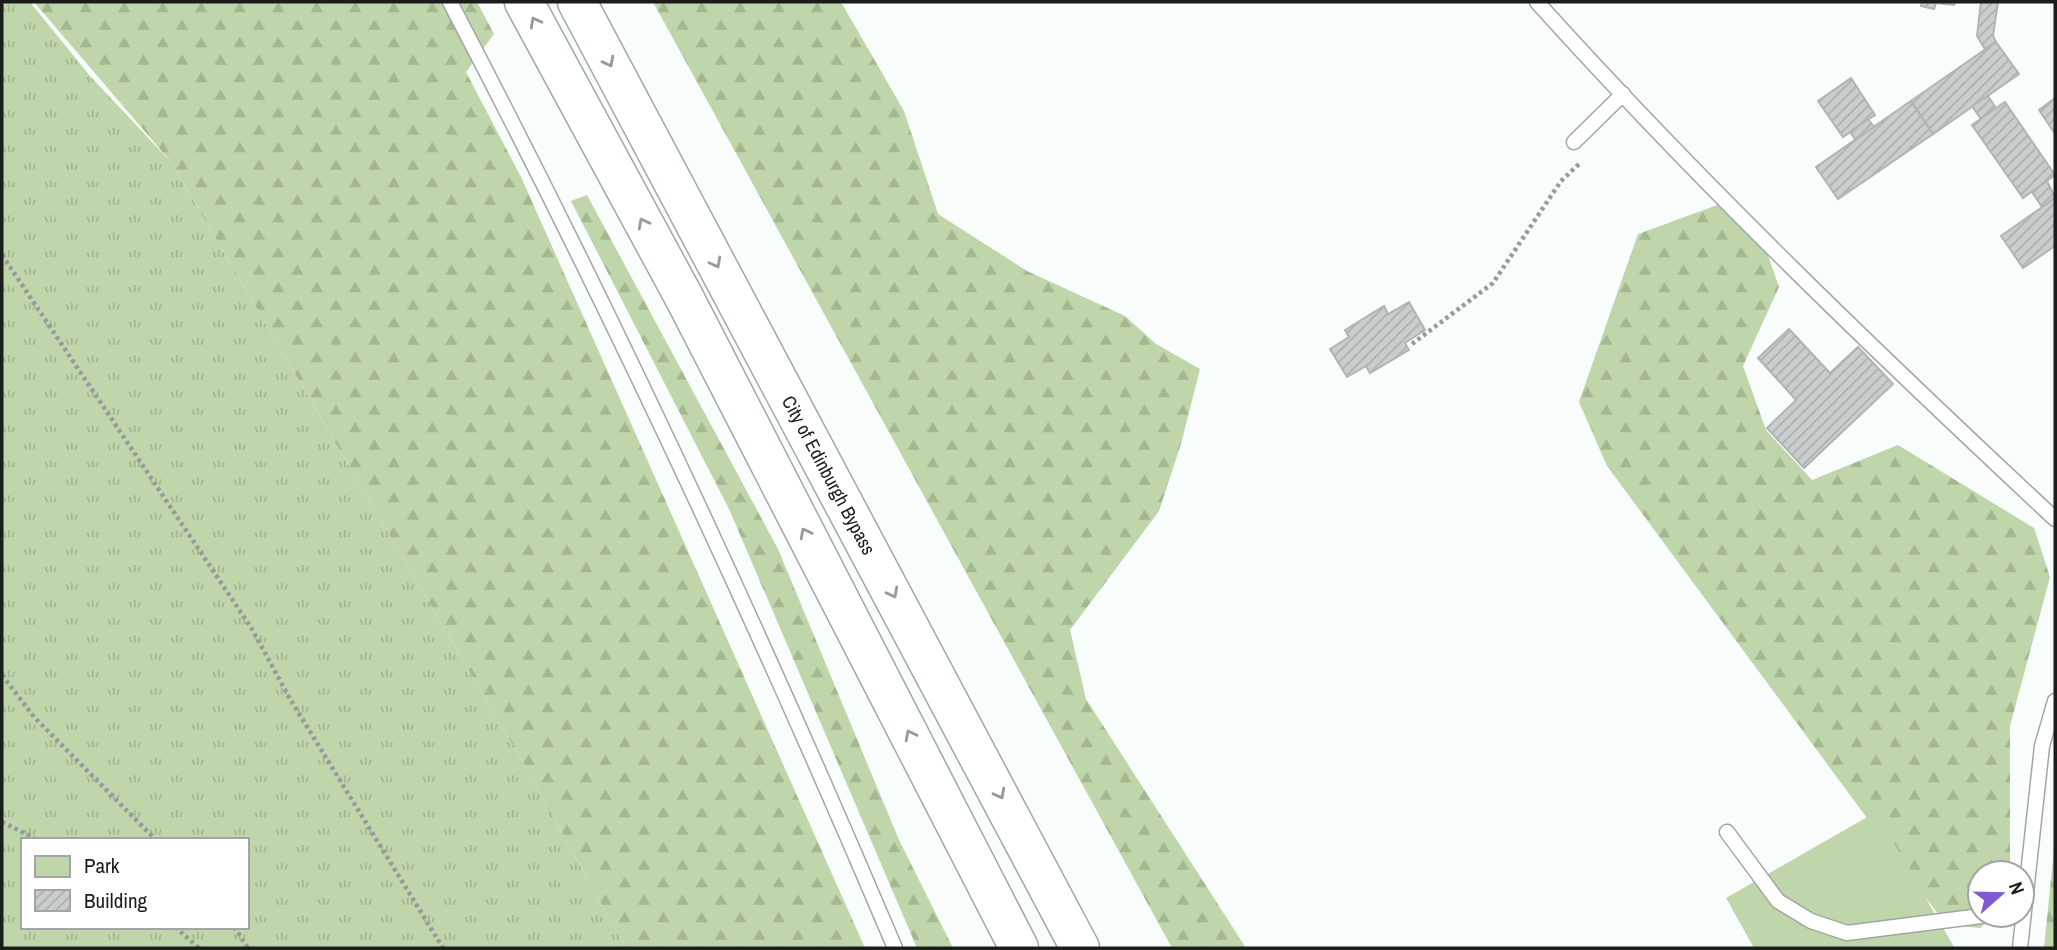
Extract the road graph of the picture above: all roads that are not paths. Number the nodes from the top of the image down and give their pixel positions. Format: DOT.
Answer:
graph roads {
  1 [pos="450,2"];
  2 [pos="524,2"];
  3 [pos="577,2"];
  4 [pos="1537,2"];
  5 [pos="1623,94"];
  6 [pos="1574,142"];
  7 [pos="2055,519"];
  8 [pos="2055,701"];
  9 [pos="926,768"];
  10 [pos="1018,830"];
  11 [pos="1727,832"];
  12 [pos="2029,859"];
  13 [pos="1966,918"];
  14 [pos="2022,929"];
  15 [pos="895,948"];
  16 [pos="1007,948"];
  17 [pos="1019,948"];
  18 [pos="1080,948"];
  19 [pos="1087,948"];
  20 [pos="2020,948"];
  1 -- 15 [label="lane"];
  9 -- 2 [label="highway, one-way"];
  3 -- 10 [label="highway, City of Edinburgh Bypass, one-way"];
  4 -- 5 [label="lane"];
  5 -- 6 [label="lane"];
  5 -- 7 [label="lane"];
  8 -- 12 [label="lane"];
  9 -- 16 [label="highway"];
  9 -- 17 [label="highway"];
  10 -- 18 [label="highway, City of Edinburgh Bypass"];
  10 -- 19 [label="highway"];
  11 -- 13 [label="lane"];
  14 -- 20 [label="lane"];
}
